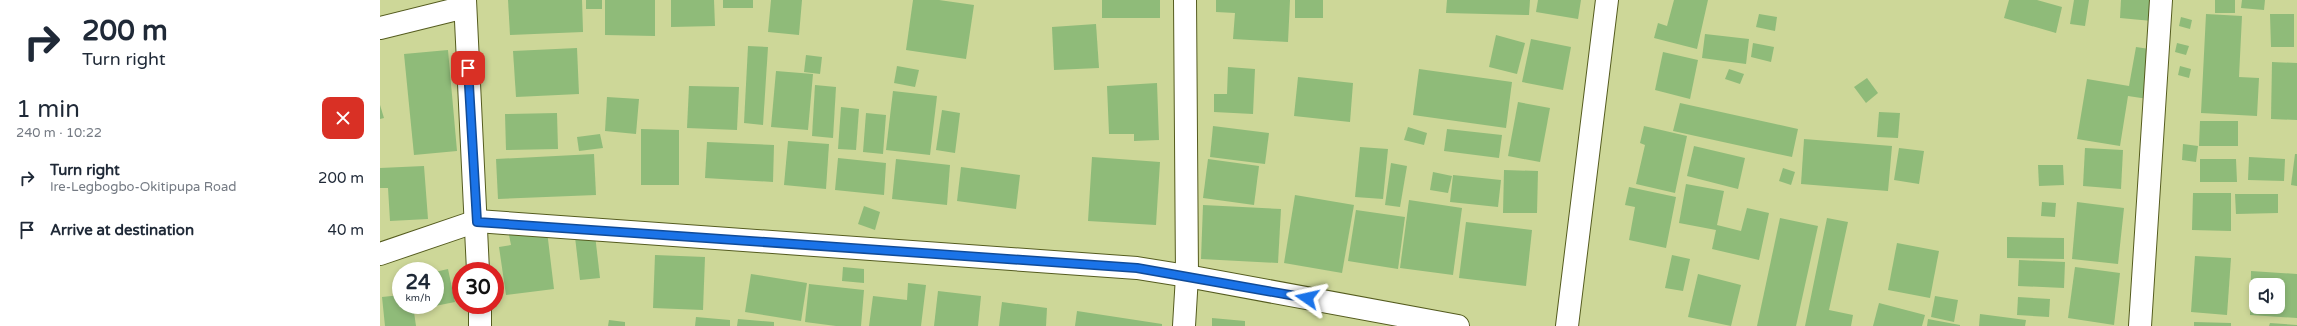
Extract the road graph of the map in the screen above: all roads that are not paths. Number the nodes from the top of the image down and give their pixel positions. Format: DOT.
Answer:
graph roads {
  1 [pos="1185,0"];
  2 [pos="1607,0"];
  3 [pos="2161,0"];
  4 [pos="465,3"];
  5 [pos="380,28"];
  6 [pos="477,222"];
  7 [pos="380,254"];
  8 [pos="478,262"];
  9 [pos="1187,276"];
  10 [pos="480,314"];
  11 [pos="480,326"];
  12 [pos="1184,326"];
  13 [pos="1458,326"];
  14 [pos="1567,326"];
  15 [pos="2140,326"];
  1 -- 9 [label="street"];
  2 -- 14 [label="street"];
  3 -- 15 [label="street"];
  4 -- 5 [label="street"];
  4 -- 6 [label="street"];
  6 -- 7 [label="street"];
  6 -- 8 [label="street"];
  6 -- 9 [label="street"];
  9 -- 12 [label="street"];
  9 -- 13 [label="street"];
  10 -- 11 [label="street"];
}
